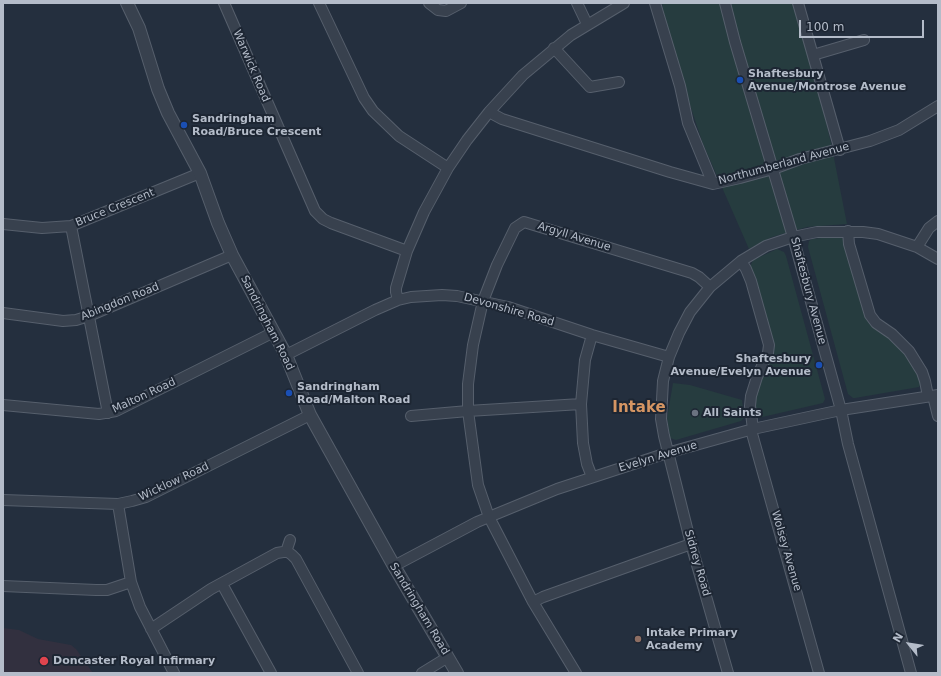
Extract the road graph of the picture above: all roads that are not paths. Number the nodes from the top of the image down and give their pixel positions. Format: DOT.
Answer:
graph roads {
  1 [pos="127,3"];
  2 [pos="224,3"];
  3 [pos="319,3"];
  4 [pos="429,3"];
  5 [pos="462,3"];
  6 [pos="577,3"];
  7 [pos="624,3"];
  8 [pos="655,3"];
  9 [pos="725,3"];
  10 [pos="798,3"];
  11 [pos="588,24"];
  12 [pos="864,40"];
  13 [pos="554,48"];
  14 [pos="813,55"];
  15 [pos="619,82"];
  16 [pos="938,106"];
  17 [pos="489,112"];
  18 [pos="840,150"];
  19 [pos="448,168"];
  20 [pos="773,169"];
  21 [pos="200,173"];
  22 [pos="713,184"];
  23 [pos="938,221"];
  24 [pos="3,224"];
  25 [pos="71,226"];
  26 [pos="848,231"];
  27 [pos="793,237"];
  28 [pos="917,247"];
  29 [pos="407,251"];
  30 [pos="232,255"];
  31 [pos="938,259"];
  32 [pos="741,260"];
  33 [pos="710,287"];
  34 [pos="398,300"];
  35 [pos="483,301"];
  36 [pos="3,313"];
  37 [pos="89,316"];
  38 [pos="274,332"];
  39 [pos="592,334"];
  40 [pos="286,356"];
  41 [pos="669,357"];
  42 [pos="933,396"];
  43 [pos="581,404"];
  44 [pos="3,405"];
  45 [pos="841,410"];
  46 [pos="468,411"];
  47 [pos="108,413"];
  48 [pos="310,415"];
  49 [pos="411,416"];
  50 [pos="938,416"];
  51 [pos="752,430"];
  52 [pos="667,453"];
  53 [pos="592,477"];
  54 [pos="3,500"];
  55 [pos="118,504"];
  56 [pos="489,517"];
  57 [pos="290,540"];
  58 [pos="691,544"];
  59 [pos="286,552"];
  60 [pos="394,566"];
  61 [pos="132,582"];
  62 [pos="222,584"];
  63 [pos="3,586"];
  64 [pos="534,602"];
  65 [pos="151,629"];
  66 [pos="448,657"];
  67 [pos="174,673"];
  68 [pos="271,673"];
  69 [pos="358,673"];
  70 [pos="422,673"];
  71 [pos="456,673"];
  72 [pos="576,673"];
  73 [pos="728,673"];
  74 [pos="819,673"];
  75 [pos="911,673"];
  1 -- 21 [label="street, Sandringham Road"];
  2 -- 29 [label="street, Warwick Road"];
  3 -- 19 [label="street"];
  4 -- 5 [label="street"];
  6 -- 11 [label="street"];
  7 -- 11 [label="street"];
  8 -- 22 [label="street"];
  9 -- 20 [label="street, Shaftesbury Avenue"];
  10 -- 14 [label="street"];
  11 -- 13 [label="street"];
  12 -- 14 [label="street"];
  13 -- 15 [label="street"];
  13 -- 17 [label="street"];
  14 -- 18 [label="street"];
  16 -- 18 [label="street, Northumberland Avenue"];
  17 -- 19 [label="street"];
  17 -- 22 [label="street, Northumberland Avenue"];
  18 -- 20 [label="street, Northumberland Avenue"];
  19 -- 29 [label="street"];
  20 -- 22 [label="street, Northumberland Avenue"];
  20 -- 27 [label="street, Shaftesbury Avenue"];
  21 -- 25 [label="street, Bruce Crescent"];
  21 -- 30 [label="street, Sandringham Road"];
  23 -- 28 [label="street"];
  24 -- 25 [label="street, Bruce Crescent"];
  25 -- 37 [label="street"];
  26 -- 27 [label="street, Sidney Road"];
  26 -- 28 [label="street, Sidney Road"];
  26 -- 42 [label="street"];
  27 -- 32 [label="street, Sidney Road"];
  27 -- 45 [label="street, Shaftesbury Avenue"];
  28 -- 31 [label="street, Sidney Road"];
  29 -- 34 [label="street"];
  30 -- 37 [label="street, Abingdon Road"];
  30 -- 38 [label="street, Sandringham Road"];
  32 -- 33 [label="street, Sidney Road"];
  32 -- 51 [label="street, Wolsey Avenue"];
  33 -- 35 [label="street, Argyll Avenue"];
  33 -- 41 [label="street, Sidney Road"];
  34 -- 35 [label="street, Devonshire Road"];
  34 -- 40 [label="street, Devonshire Road"];
  35 -- 39 [label="street, Devonshire Road"];
  35 -- 46 [label="street, Argyll Avenue"];
  36 -- 37 [label="street, Abingdon Road"];
  37 -- 47 [label="street"];
  38 -- 40 [label="street, Sandringham Road"];
  38 -- 47 [label="street, Malton Road"];
  39 -- 41 [label="street, Devonshire Road"];
  39 -- 43 [label="street"];
  40 -- 48 [label="street, Sandringham Road"];
  41 -- 52 [label="street, Sidney Road"];
  42 -- 45 [label="street, Evelyn Avenue"];
  42 -- 50 [label="street"];
  43 -- 46 [label="street"];
  43 -- 53 [label="street"];
  44 -- 47 [label="street, Malton Road"];
  45 -- 51 [label="street, Evelyn Avenue"];
  45 -- 75 [label="street, Shaftesbury Avenue"];
  46 -- 49 [label="street"];
  46 -- 56 [label="street, Argyll Avenue"];
  48 -- 55 [label="street, Wicklow Road"];
  48 -- 60 [label="street, Sandringham Road"];
  51 -- 52 [label="street, Evelyn Avenue"];
  51 -- 74 [label="street, Wolsey Avenue"];
  52 -- 53 [label="street, Evelyn Avenue"];
  52 -- 58 [label="street, Sidney Road"];
  53 -- 56 [label="street, Evelyn Avenue"];
  54 -- 55 [label="street, Wicklow Road"];
  55 -- 61 [label="street"];
  56 -- 60 [label="street, Evelyn Avenue"];
  56 -- 64 [label="street, Argyll Avenue"];
  57 -- 59 [label="street"];
  58 -- 64 [label="street"];
  58 -- 73 [label="street, Sidney Road"];
  59 -- 62 [label="street"];
  59 -- 69 [label="street"];
  60 -- 66 [label="street, Sandringham Road"];
  61 -- 63 [label="street"];
  61 -- 65 [label="street"];
  62 -- 65 [label="street"];
  62 -- 68 [label="street"];
  64 -- 72 [label="street, Argyll Avenue"];
  65 -- 67 [label="street"];
  66 -- 70 [label="street"];
  66 -- 71 [label="street, Sandringham Road"];
}
